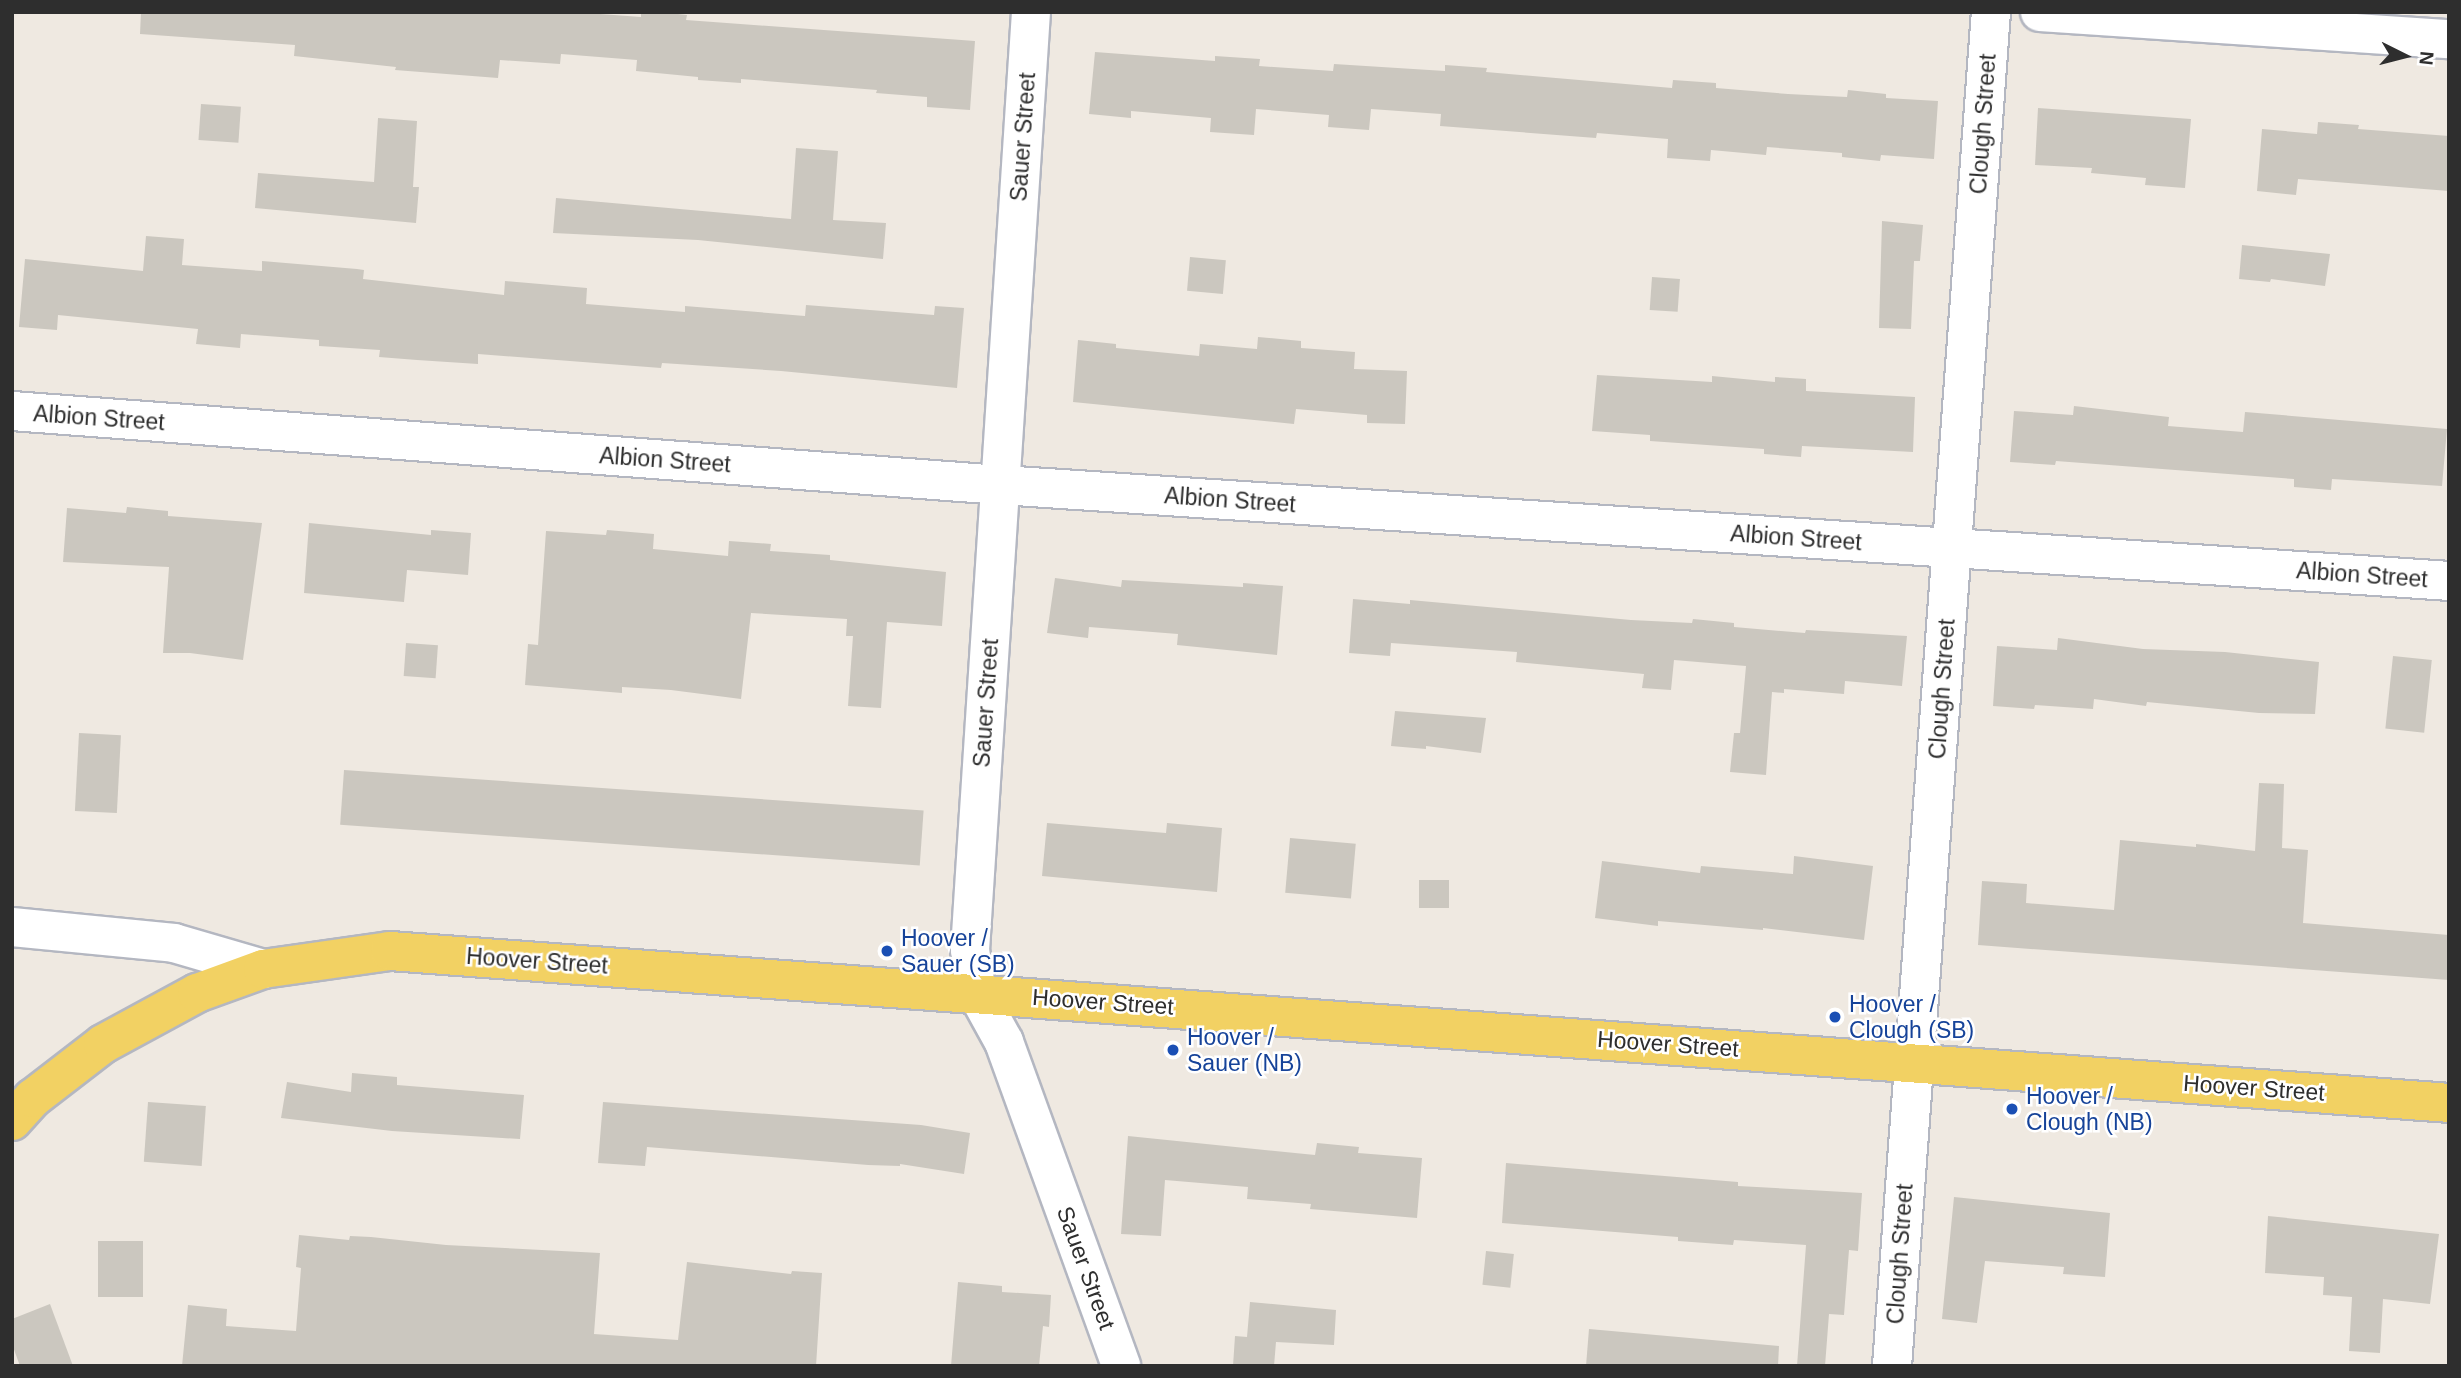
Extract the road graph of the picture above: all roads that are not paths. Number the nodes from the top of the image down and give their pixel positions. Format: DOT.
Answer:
graph roads {
  1 [pos="1031,12"];
  2 [pos="1991,12"];
  3 [pos="2039,12"];
  4 [pos="2449,39"];
  5 [pos="12,411"];
  6 [pos="1001,485"];
  7 [pos="1952,548"];
  8 [pos="2449,581"];
  9 [pos="12,927"];
  10 [pos="263,969"];
  11 [pos="977,993"];
  12 [pos="1914,1063"];
  13 [pos="2449,1103"];
  14 [pos="12,1121"];
  15 [pos="1121,1366"];
  16 [pos="1892,1366"];
  1 -- 6 [label="street, Sauer Street"];
  2 -- 7 [label="street, Clough Street"];
  3 -- 4 [label="street"];
  5 -- 6 [label="street, Albion Street"];
  6 -- 7 [label="street, Albion Street"];
  6 -- 11 [label="street, Sauer Street"];
  7 -- 8 [label="street, Albion Street"];
  7 -- 12 [label="street, Clough Street"];
  9 -- 10 [label="street, Hoover Street"];
  10 -- 11 [label="main road, Hoover Street"];
  10 -- 14 [label="main road"];
  11 -- 12 [label="main road, Hoover Street"];
  11 -- 15 [label="street, Sauer Street"];
  12 -- 13 [label="main road, Hoover Street"];
  12 -- 16 [label="street, Clough Street"];
}
